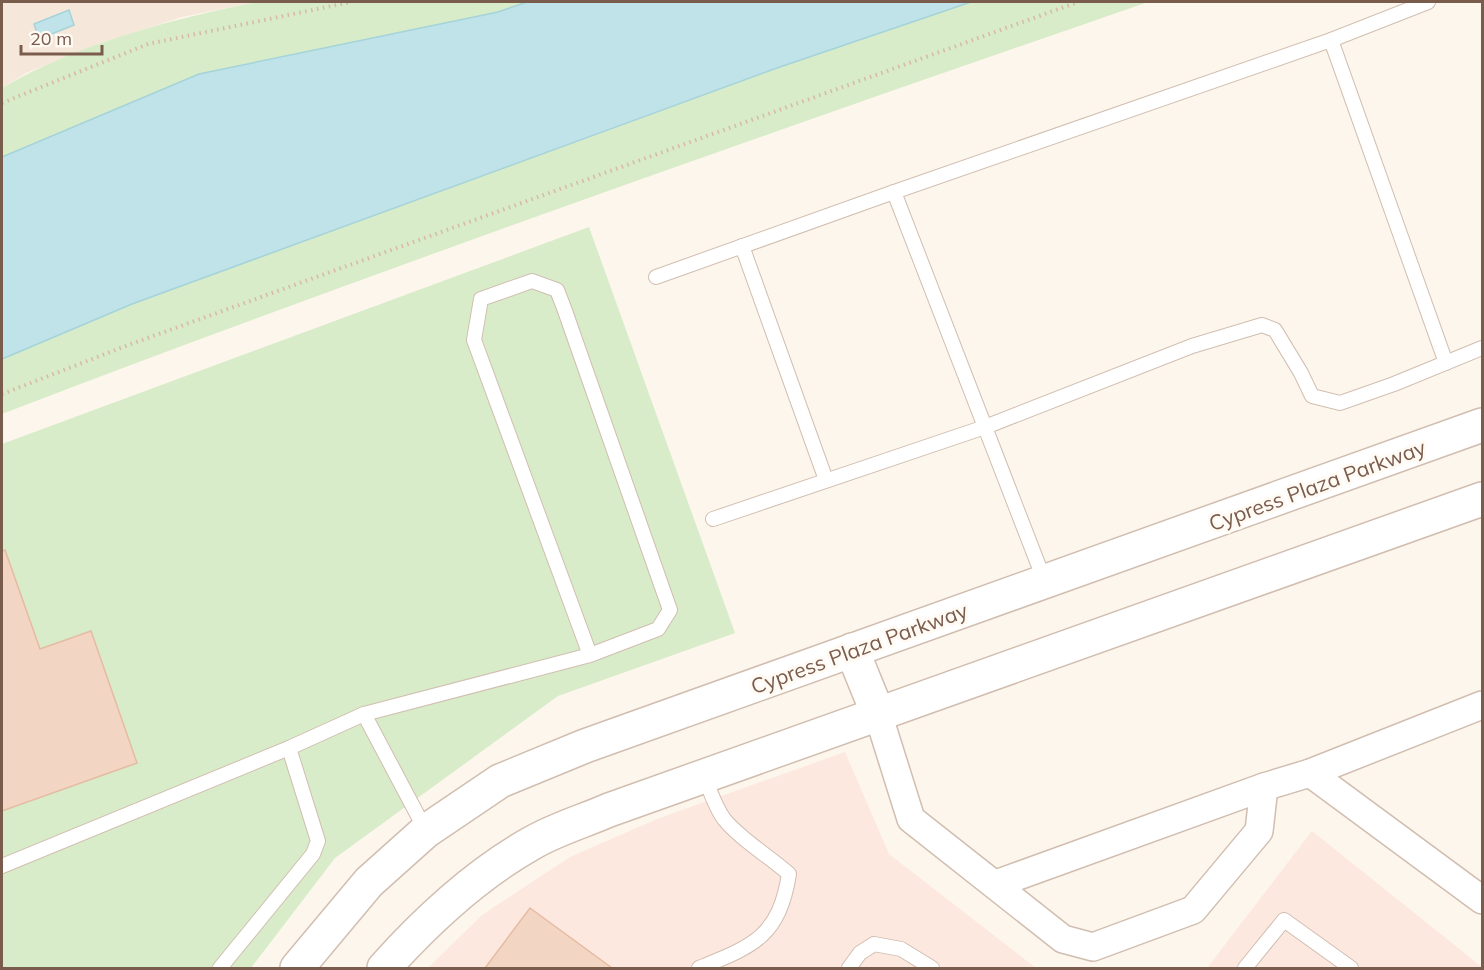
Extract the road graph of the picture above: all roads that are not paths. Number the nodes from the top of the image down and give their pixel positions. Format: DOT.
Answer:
graph roads {
  1 [pos="1428,2"];
  2 [pos="1331,40"];
  3 [pos="894,192"];
  4 [pos="742,246"];
  5 [pos="656,277"];
  6 [pos="1482,348"];
  7 [pos="1446,363"];
  8 [pos="1482,425"];
  9 [pos="985,427"];
  10 [pos="826,480"];
  11 [pos="1482,498"];
  12 [pos="712,519"];
  13 [pos="1045,582"];
  14 [pos="852,650"];
  15 [pos="590,655"];
  16 [pos="1482,705"];
  17 [pos="364,714"];
  18 [pos="878,714"];
  19 [pos="289,748"];
  20 [pos="1310,773"];
  21 [pos="704,776"];
  22 [pos="1264,787"];
  23 [pos="426,831"];
  24 [pos="2,866"];
  25 [pos="996,884"];
  26 [pos="1482,900"];
  27 [pos="220,969"];
  28 [pos="297,969"];
  29 [pos="384,969"];
  30 [pos="699,969"];
  31 [pos="849,969"];
  32 [pos="932,969"];
  33 [pos="1245,969"];
  34 [pos="1351,969"];
  1 -- 2 [label="lane"];
  2 -- 3 [label="lane"];
  2 -- 7 [label="lane"];
  3 -- 4 [label="lane"];
  3 -- 9 [label="lane"];
  4 -- 5 [label="lane"];
  4 -- 10 [label="lane"];
  6 -- 7 [label="lane"];
  7 -- 9 [label="lane"];
  8 -- 13 [label="street, Cypress Plaza Parkway"];
  9 -- 10 [label="lane"];
  9 -- 13 [label="lane"];
  10 -- 12 [label="lane"];
  11 -- 18 [label="street"];
  13 -- 14 [label="street, Cypress Plaza Parkway"];
  14 -- 18 [label="street"];
  14 -- 23 [label="street, Cypress Plaza Parkway"];
  15 -- 15 [label="lane"];
  15 -- 17 [label="lane"];
  16 -- 20 [label="street"];
  17 -- 19 [label="lane"];
  17 -- 23 [label="lane"];
  18 -- 21 [label="street"];
  18 -- 25 [label="street"];
  19 -- 24 [label="lane"];
  19 -- 27 [label="lane"];
  20 -- 22 [label="street"];
  20 -- 26 [label="street"];
  21 -- 29 [label="street"];
  21 -- 30 [label="lane"];
  22 -- 25 [label="street"];
  22 -- 25 [label="street"];
  23 -- 28 [label="street, Cypress Plaza Parkway"];
  31 -- 32 [label="lane"];
  33 -- 34 [label="lane"];
}
